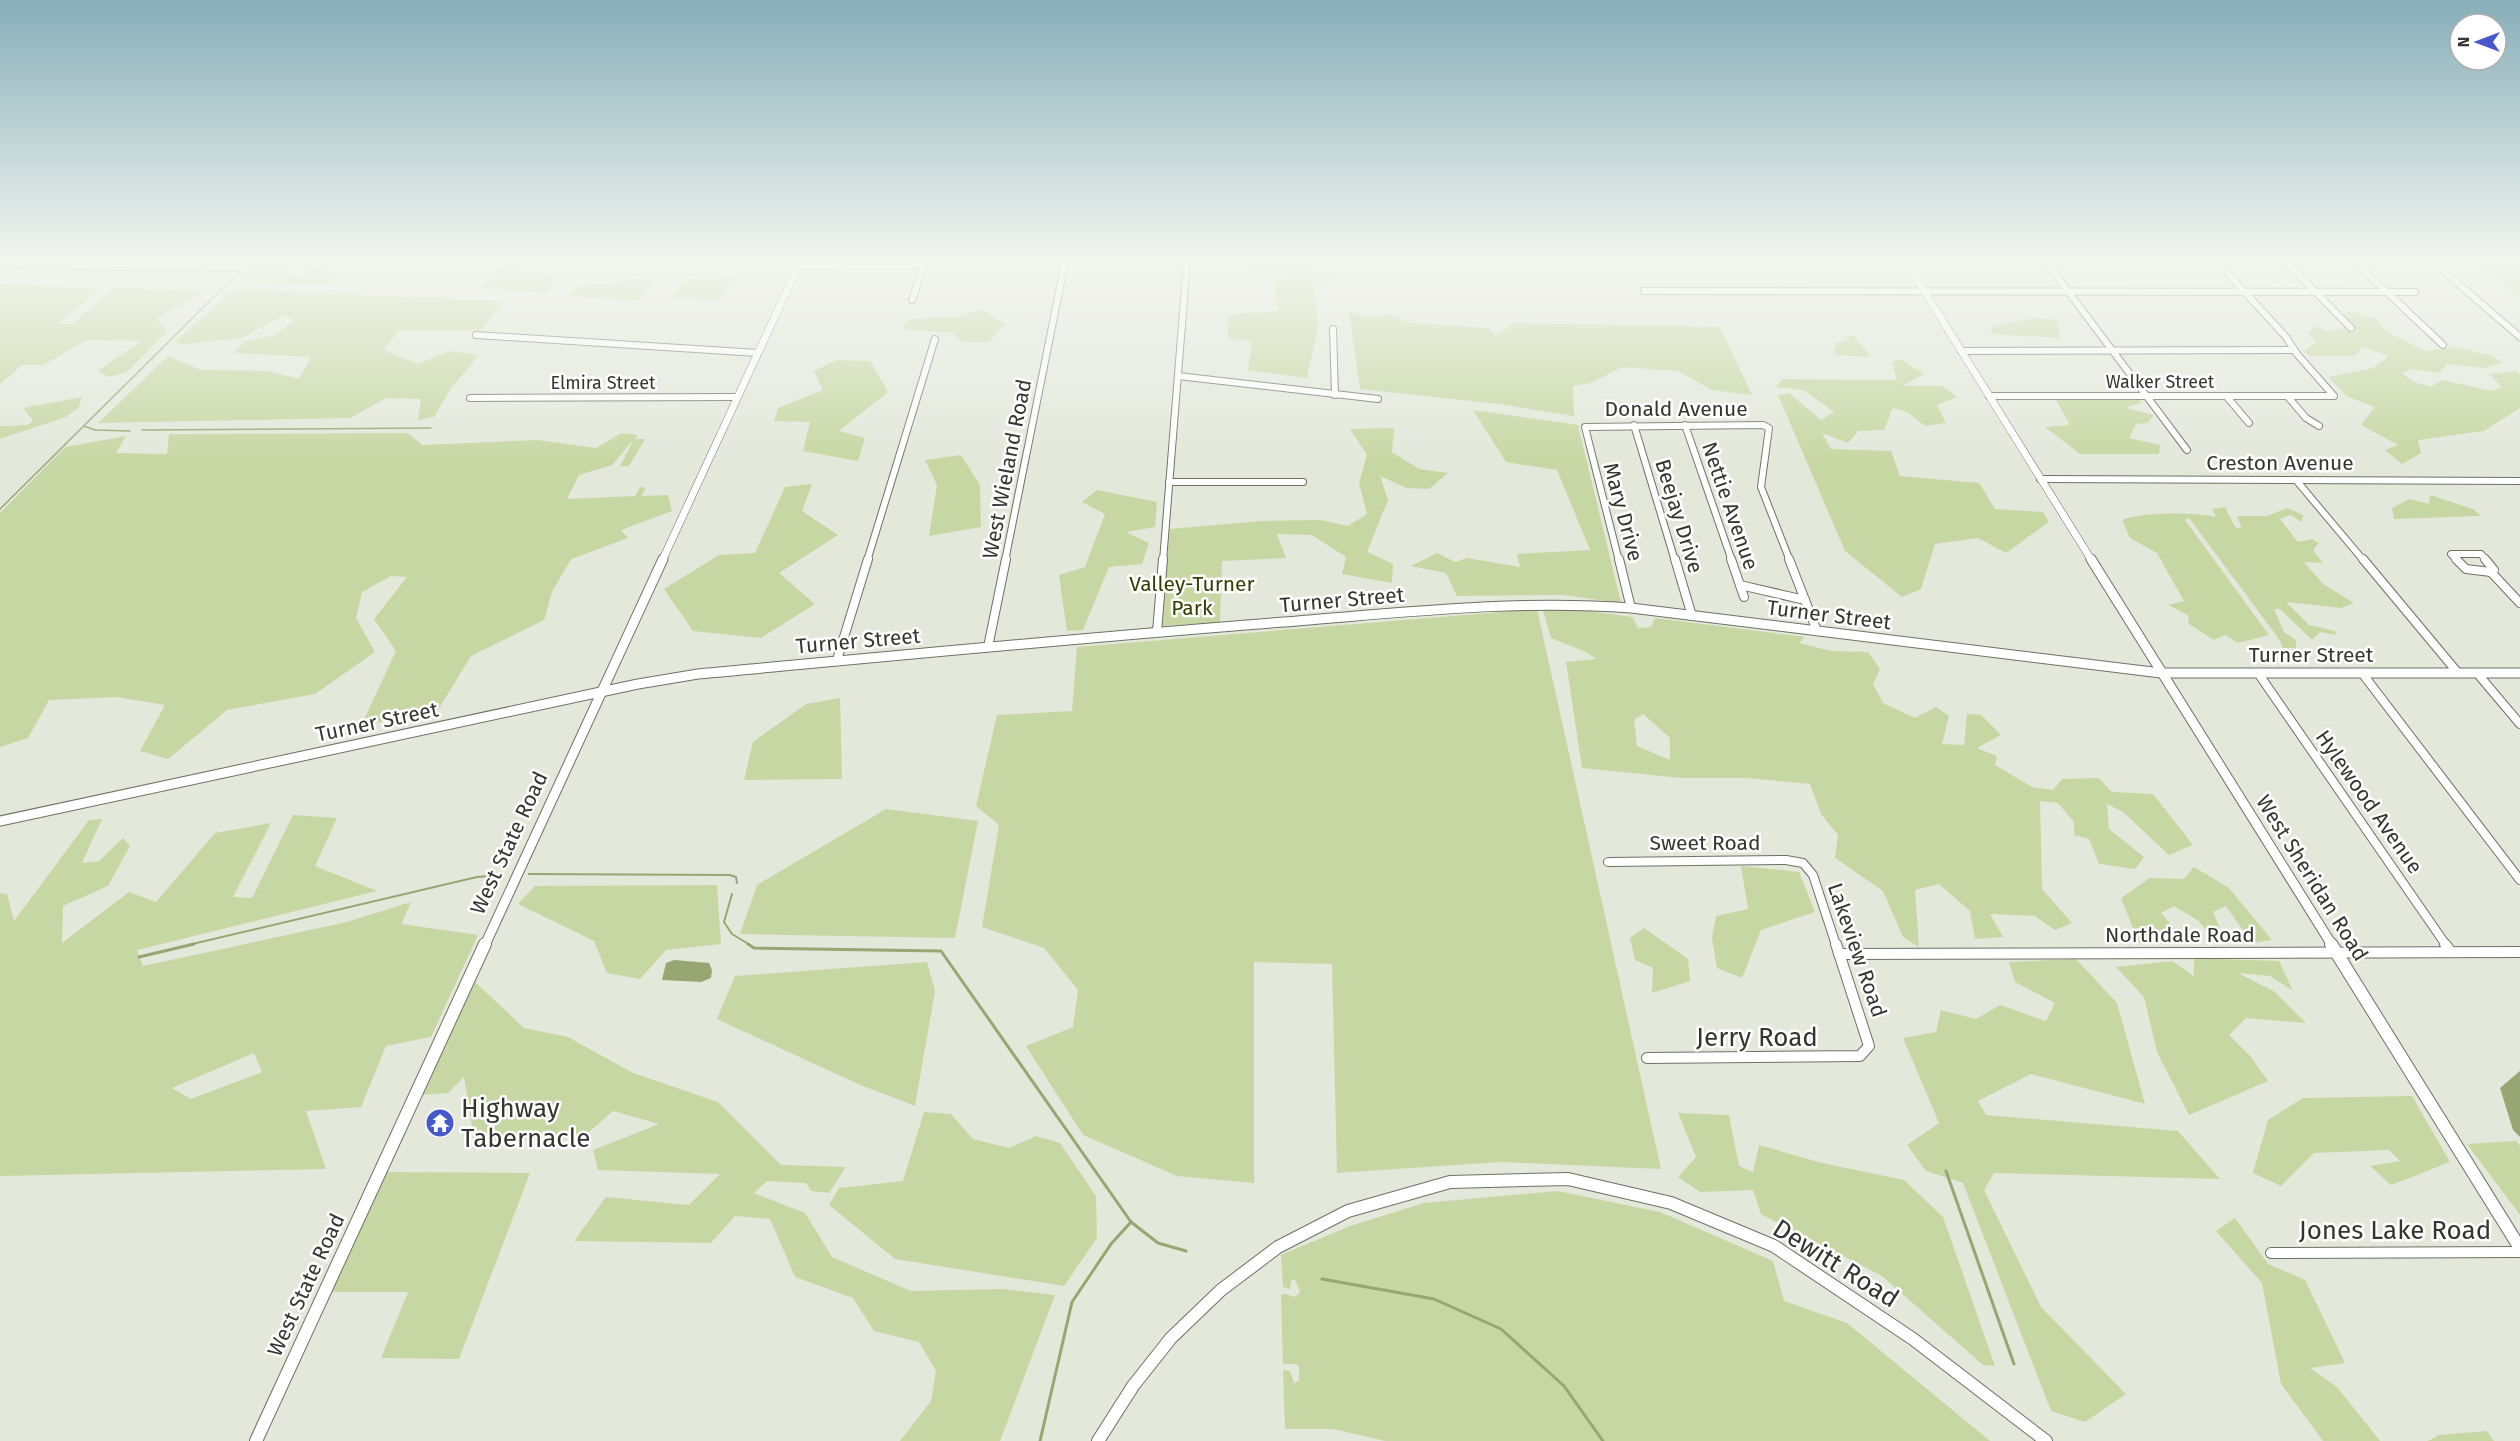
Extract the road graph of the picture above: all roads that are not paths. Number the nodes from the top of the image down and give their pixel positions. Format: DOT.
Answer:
graph roads {
  1 [pos="769,329"];
  2 [pos="1052,329"];
  3 [pos="1182,329"];
  4 [pos="1948,329"];
  5 [pos="2097,329"];
  6 [pos="2279,329"];
  7 [pos="2426,329"];
  8 [pos="1333,330"];
  9 [pos="476,335"];
  10 [pos="935,339"];
  11 [pos="2443,345"];
  12 [pos="2294,350"];
  13 [pos="1961,351"];
  14 [pos="2113,351"];
  15 [pos="758,353"];
  16 [pos="1178,376"];
  17 [pos="1335,394"];
  18 [pos="1989,396"];
  19 [pos="737,397"];
  20 [pos="2148,397"];
  21 [pos="2228,397"];
  22 [pos="2288,397"];
  23 [pos="470,398"];
  24 [pos="1378,399"];
  25 [pos="2249,423"];
  26 [pos="1634,425"];
  27 [pos="1685,425"];
  28 [pos="1586,426"];
  29 [pos="2319,426"];
  30 [pos="2187,450"];
  31 [pos="2040,479"];
  32 [pos="2296,480"];
  33 [pos="2520,481"];
  34 [pos="1169,482"];
  35 [pos="1303,482"];
  36 [pos="2491,572"];
  37 [pos="1740,585"];
  38 [pos="1744,597"];
  39 [pos="1805,600"];
  40 [pos="2520,603"];
  41 [pos="1631,608"];
  42 [pos="1692,616"];
  43 [pos="1817,631"];
  44 [pos="1157,632"];
  45 [pos="988,647"];
  46 [pos="837,660"];
  47 [pos="2520,672"];
  48 [pos="2161,673"];
  49 [pos="2258,673"];
  50 [pos="2362,673"];
  51 [pos="2458,673"];
  52 [pos="2478,673"];
  53 [pos="600,693"];
  54 [pos="2520,724"];
  55 [pos="0,821"];
  56 [pos="1608,862"];
  57 [pos="1803,863"];
  58 [pos="2520,880"];
  59 [pos="2451,952"];
  60 [pos="2520,952"];
  61 [pos="2336,953"];
  62 [pos="1839,954"];
  63 [pos="1866,1052"];
  64 [pos="1647,1058"];
  65 [pos="2520,1250"];
  66 [pos="2271,1253"];
  67 [pos="256,1441"];
  68 [pos="1098,1441"];
  69 [pos="2046,1441"];
  1 -- 15 [label="street, West State Road"];
  2 -- 45 [label="street, West Wieland Road"];
  3 -- 16 [label="street"];
  4 -- 13 [label="street, West Sheridan Road"];
  5 -- 14 [label="street"];
  6 -- 12 [label="street"];
  7 -- 11 [label="street"];
  8 -- 17 [label="street"];
  9 -- 15 [label="street"];
  10 -- 46 [label="street"];
  12 -- 14 [label="street"];
  12 -- 22 [label="street, Walker Street"];
  13 -- 14 [label="street"];
  13 -- 18 [label="street, West Sheridan Road"];
  14 -- 20 [label="street"];
  15 -- 19 [label="street, West State Road"];
  16 -- 17 [label="street"];
  16 -- 34 [label="street"];
  17 -- 24 [label="street"];
  18 -- 20 [label="street, Walker Street"];
  18 -- 31 [label="street, West Sheridan Road"];
  19 -- 23 [label="street, Elmira Street"];
  19 -- 53 [label="street, West State Road"];
  20 -- 21 [label="street, Walker Street"];
  20 -- 30 [label="street"];
  21 -- 22 [label="street, Walker Street"];
  21 -- 25 [label="street"];
  22 -- 29 [label="street"];
  26 -- 27 [label="street, Donald Avenue"];
  26 -- 28 [label="street, Donald Avenue"];
  26 -- 42 [label="street, Beejay Drive"];
  27 -- 37 [label="street, Nettie Avenue"];
  27 -- 39 [label="street, Donald Avenue"];
  28 -- 41 [label="street, Mary Drive"];
  31 -- 32 [label="street, Creston Avenue"];
  31 -- 48 [label="street, West Sheridan Road"];
  32 -- 33 [label="street, Creston Avenue"];
  32 -- 51 [label="street"];
  34 -- 35 [label="street"];
  34 -- 44 [label="street"];
  36 -- 36 [label="street"];
  36 -- 40 [label="street"];
  37 -- 38 [label="street, Nettie Avenue"];
  37 -- 39 [label="street"];
  39 -- 43 [label="street"];
  41 -- 42 [label="street, Turner Street"];
  41 -- 44 [label="street, Turner Street"];
  42 -- 43 [label="street, Turner Street"];
  43 -- 48 [label="street, Turner Street"];
  44 -- 45 [label="street, Turner Street"];
  45 -- 46 [label="street, Turner Street"];
  46 -- 53 [label="street, Turner Street"];
  47 -- 52 [label="street, Turner Street"];
  48 -- 49 [label="street, Turner Street"];
  48 -- 61 [label="street, West Sheridan Road"];
  49 -- 50 [label="street, Turner Street"];
  49 -- 59 [label="street, Hylewood Avenue"];
  50 -- 51 [label="street, Turner Street"];
  50 -- 58 [label="street"];
  51 -- 52 [label="street, Turner Street"];
  52 -- 54 [label="street"];
  53 -- 55 [label="street, Turner Street"];
  53 -- 67 [label="street, West State Road"];
  56 -- 57 [label="street, Sweet Road"];
  57 -- 62 [label="street, Lakeview Road"];
  59 -- 60 [label="street, Northdale Road"];
  59 -- 61 [label="street, Northdale Road"];
  61 -- 62 [label="street, Northdale Road"];
  61 -- 65 [label="street, West Sheridan Road"];
  62 -- 63 [label="street, Lakeview Road"];
  63 -- 64 [label="street, Jerry Road"];
  65 -- 66 [label="street, Jones Lake Road"];
  68 -- 69 [label="street, Dewitt Road"];
}
